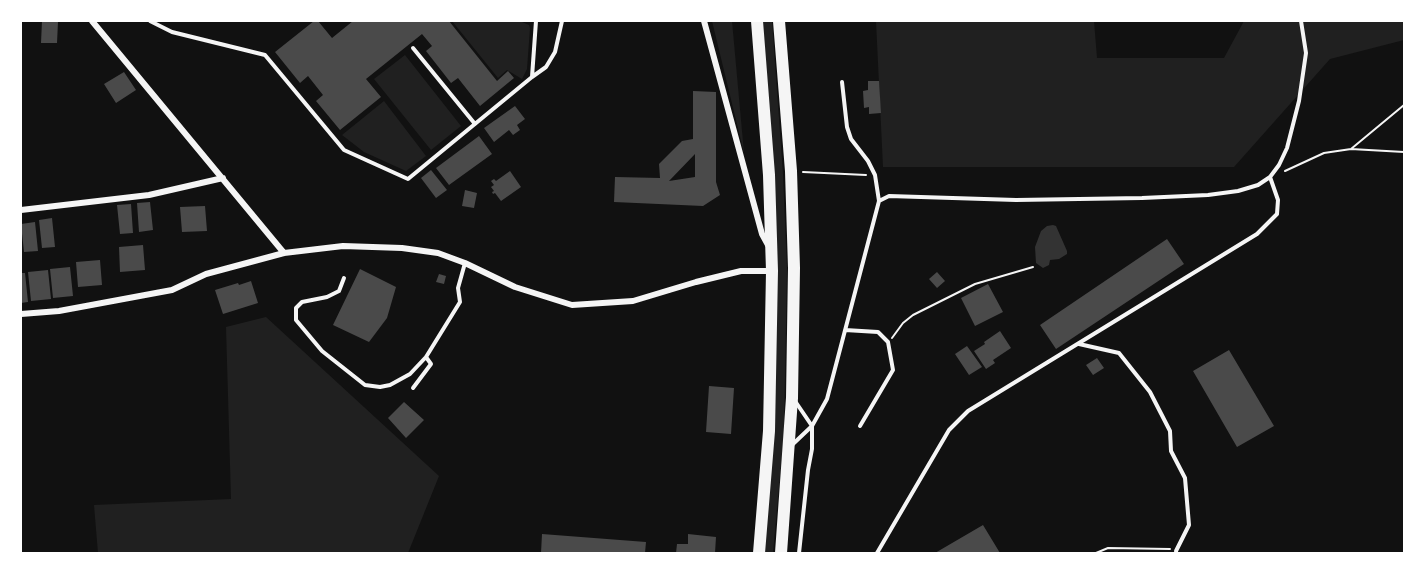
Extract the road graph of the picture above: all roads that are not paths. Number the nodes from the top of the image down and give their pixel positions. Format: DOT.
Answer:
graph roads {
  1 [pos="92,21"];
  2 [pos="150,21"];
  3 [pos="536,21"];
  4 [pos="562,21"];
  5 [pos="704,21"];
  6 [pos="757,21"];
  7 [pos="779,21"];
  8 [pos="1301,21"];
  9 [pos="413,48"];
  10 [pos="532,77"];
  11 [pos="842,82"];
  12 [pos="475,124"];
  13 [pos="1270,177"];
  14 [pos="223,178"];
  15 [pos="879,201"];
  16 [pos="21,210"];
  17 [pos="771,251"];
  18 [pos="284,252"];
  19 [pos="465,263"];
  20 [pos="772,271"];
  21 [pos="344,278"];
  22 [pos="21,314"];
  23 [pos="845,330"];
  24 [pos="1078,343"];
  25 [pos="426,357"];
  26 [pos="413,388"];
  27 [pos="792,398"];
  28 [pos="812,426"];
  29 [pos="860,426"];
  30 [pos="790,446"];
  31 [pos="1176,551"];
  32 [pos="759,553"];
  33 [pos="781,553"];
  34 [pos="799,553"];
  35 [pos="877,553"];
  1 -- 14 [label="street"];
  2 -- 12 [label="lane"];
  3 -- 10 [label="lane"];
  4 -- 10 [label="lane"];
  5 -- 17 [label="street"];
  6 -- 17 [label="highway"];
  7 -- 27 [label="highway"];
  8 -- 13 [label="lane"];
  9 -- 12 [label="lane"];
  10 -- 12 [label="lane"];
  11 -- 15 [label="lane"];
  13 -- 15 [label="lane"];
  13 -- 24 [label="lane"];
  14 -- 16 [label="street"];
  14 -- 18 [label="street"];
  15 -- 23 [label="lane"];
  17 -- 20 [label="highway"];
  18 -- 19 [label="street"];
  18 -- 22 [label="street"];
  19 -- 20 [label="street"];
  19 -- 25 [label="lane"];
  20 -- 32 [label="highway"];
  21 -- 25 [label="lane"];
  23 -- 28 [label="lane"];
  23 -- 29 [label="lane"];
  24 -- 31 [label="lane"];
  24 -- 35 [label="lane"];
  25 -- 26 [label="lane"];
  27 -- 28 [label="lane"];
  27 -- 30 [label="highway"];
  28 -- 30 [label="lane"];
  28 -- 34 [label="lane"];
  30 -- 33 [label="highway"];
}
